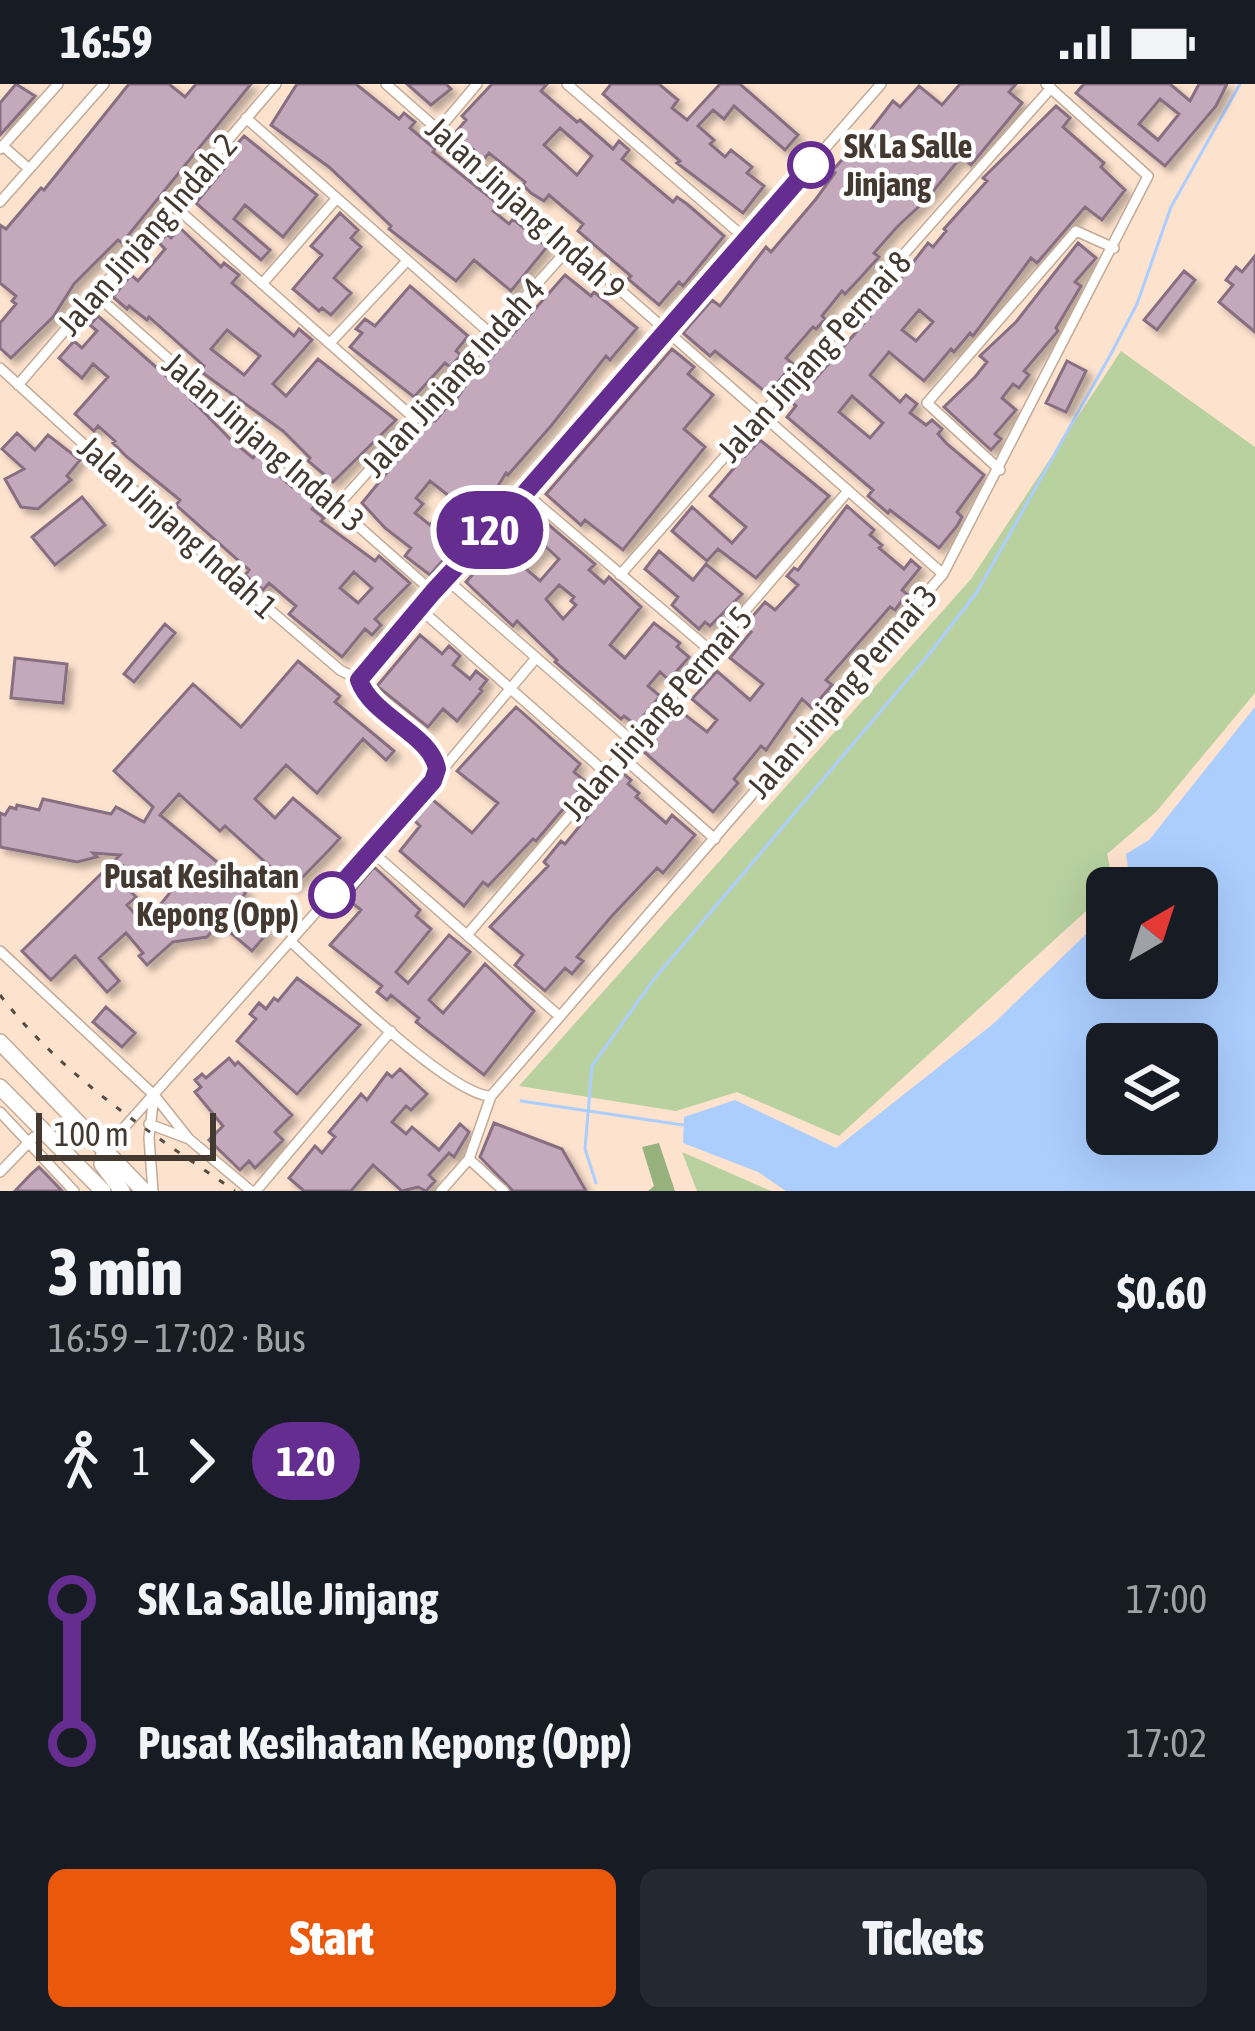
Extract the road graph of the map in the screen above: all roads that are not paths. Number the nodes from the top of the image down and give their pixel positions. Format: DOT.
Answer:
graph roads {
  1 [pos="58,84"];
  2 [pos="104,84"];
  3 [pos="276,84"];
  4 [pos="386,84"];
  5 [pos="477,84"];
  6 [pos="567,84"];
  7 [pos="881,84"];
  8 [pos="1051,85"];
  9 [pos="246,118"];
  10 [pos="438,130"];
  11 [pos="2,148"];
  12 [pos="29,169"];
  13 [pos="337,198"];
  14 [pos="0,202"];
  15 [pos="172,204"];
  16 [pos="746,239"];
  17 [pos="570,247"];
  18 [pos="1114,248"];
  19 [pos="407,260"];
  20 [pos="262,284"];
  21 [pos="94,293"];
  22 [pos="665,332"];
  23 [pos="491,334"];
  24 [pos="330,344"];
  25 [pos="0,368"];
  26 [pos="18,385"];
  27 [pos="761,416"];
  28 [pos="416,418"];
  29 [pos="1000,470"];
  30 [pos="848,491"];
  31 [pos="525,493"];
  32 [pos="337,506"];
  33 [pos="943,574"];
  34 [pos="620,575"];
  35 [pos="445,578"];
  36 [pos="433,592"];
  37 [pos="419,608"];
  38 [pos="711,651"];
  39 [pos="536,658"];
  40 [pos="359,680"];
  41 [pos="511,688"];
  42 [pos="632,741"];
  43 [pos="620,755"];
  44 [pos="605,772"];
  45 [pos="433,781"];
  46 [pos="715,839"];
  47 [pos="371,850"];
  48 [pos="466,935"];
  49 [pos="290,941"];
  50 [pos="0,951"];
  51 [pos="559,1015"];
  52 [pos="391,1031"];
  53 [pos="0,1042"];
  54 [pos="0,1087"];
  55 [pos="154,1094"];
  56 [pos="491,1096"];
  57 [pos="0,1112"];
  58 [pos="149,1124"];
  59 [pos="36,1135"];
  60 [pos="190,1138"];
  61 [pos="105,1149"];
  62 [pos="469,1160"];
  63 [pos="0,1172"];
  64 [pos="74,1191"];
  65 [pos="103,1191"];
  66 [pos="122,1191"];
  67 [pos="149,1191"];
  68 [pos="254,1191"];
  69 [pos="441,1191"];
  70 [pos="504,1191"];
  1 -- 11 [label="street"];
  2 -- 12 [label="street"];
  3 -- 9 [label="street, Jalan Jinjang Indah 2"];
  4 -- 10 [label="street, Jalan Jinjang Indah 9"];
  5 -- 10 [label="street"];
  6 -- 16 [label="street"];
  7 -- 16 [label="street"];
  8 -- 18 [label="street, Jalan Jinjang Permai 3"];
  8 -- 27 [label="street, Jalan Jinjang Permai 8"];
  9 -- 13 [label="street"];
  9 -- 15 [label="street, Jalan Jinjang Indah 2"];
  10 -- 17 [label="street, Jalan Jinjang Indah 9"];
  11 -- 12 [label="street"];
  12 -- 14 [label="street"];
  13 -- 19 [label="street"];
  13 -- 20 [label="street"];
  15 -- 20 [label="street"];
  15 -- 21 [label="street, Jalan Jinjang Indah 2"];
  16 -- 22 [label="street"];
  17 -- 22 [label="street, Jalan Jinjang Indah 9"];
  17 -- 23 [label="street, Jalan Jinjang Indah 4"];
  18 -- 29 [label="street, Jalan Jinjang Permai 3"];
  18 -- 29 [label="street"];
  19 -- 23 [label="street"];
  19 -- 24 [label="street"];
  20 -- 24 [label="street"];
  21 -- 26 [label="street, Jalan Jinjang Indah 2"];
  21 -- 32 [label="street, Jalan Jinjang Indah 3"];
  22 -- 27 [label="street, Jalan Jinjang Indah 9"];
  22 -- 31 [label="street"];
  23 -- 28 [label="street, Jalan Jinjang Indah 4"];
  24 -- 28 [label="street"];
  25 -- 26 [label="street, Jalan Jinjang Indah 1"];
  26 -- 40 [label="street, Jalan Jinjang Indah 1"];
  27 -- 30 [label="street, Jalan Jinjang Indah 9"];
  27 -- 34 [label="street, Jalan Jinjang Permai 8"];
  28 -- 32 [label="street, Jalan Jinjang Indah 4"];
  29 -- 33 [label="street, Jalan Jinjang Permai 3"];
  30 -- 33 [label="street, Jalan Jinjang Indah 9"];
  30 -- 38 [label="street, Jalan Jinjang Permai 5"];
  31 -- 34 [label="street"];
  31 -- 35 [label="street"];
  32 -- 36 [label="street, Jalan Jinjang Indah 3"];
  33 -- 46 [label="street, Jalan Jinjang Permai 3"];
  34 -- 38 [label="street"];
  35 -- 36 [label="street"];
  35 -- 39 [label="street"];
  36 -- 37 [label="street"];
  37 -- 40 [label="street"];
  37 -- 41 [label="street"];
  38 -- 42 [label="street, Jalan Jinjang Permai 5"];
  39 -- 41 [label="street"];
  39 -- 42 [label="street"];
  40 -- 45 [label="street, Jalan Jinjang Indah 1"];
  41 -- 44 [label="street"];
  41 -- 45 [label="street"];
  42 -- 43 [label="street, Jalan Jinjang Permai 5"];
  43 -- 44 [label="street, Jalan Jinjang Permai 5"];
  43 -- 46 [label="street"];
  44 -- 48 [label="street, Jalan Jinjang Permai 5"];
  45 -- 47 [label="street"];
  46 -- 51 [label="street, Jalan Jinjang Permai 3"];
  47 -- 48 [label="street"];
  47 -- 49 [label="street"];
  48 -- 51 [label="street"];
  49 -- 52 [label="street"];
  49 -- 55 [label="street"];
  50 -- 55 [label="street"];
  51 -- 56 [label="street, Jalan Jinjang Permai 3"];
  52 -- 56 [label="street"];
  52 -- 68 [label="street"];
  53 -- 61 [label="main road"];
  54 -- 59 [label="main road"];
  55 -- 58 [label="street"];
  55 -- 60 [label="street"];
  55 -- 61 [label="street"];
  56 -- 62 [label="street, Jalan Jinjang Permai 3"];
  57 -- 59 [label="street"];
  58 -- 60 [label="street"];
  58 -- 67 [label="street"];
  59 -- 63 [label="street"];
  59 -- 64 [label="street"];
  59 -- 65 [label="main road"];
  60 -- 68 [label="street"];
  61 -- 66 [label="main road"];
  61 -- 67 [label="main road"];
  62 -- 69 [label="street, Jalan Jinjang Permai 3"];
  62 -- 70 [label="street"];
}
